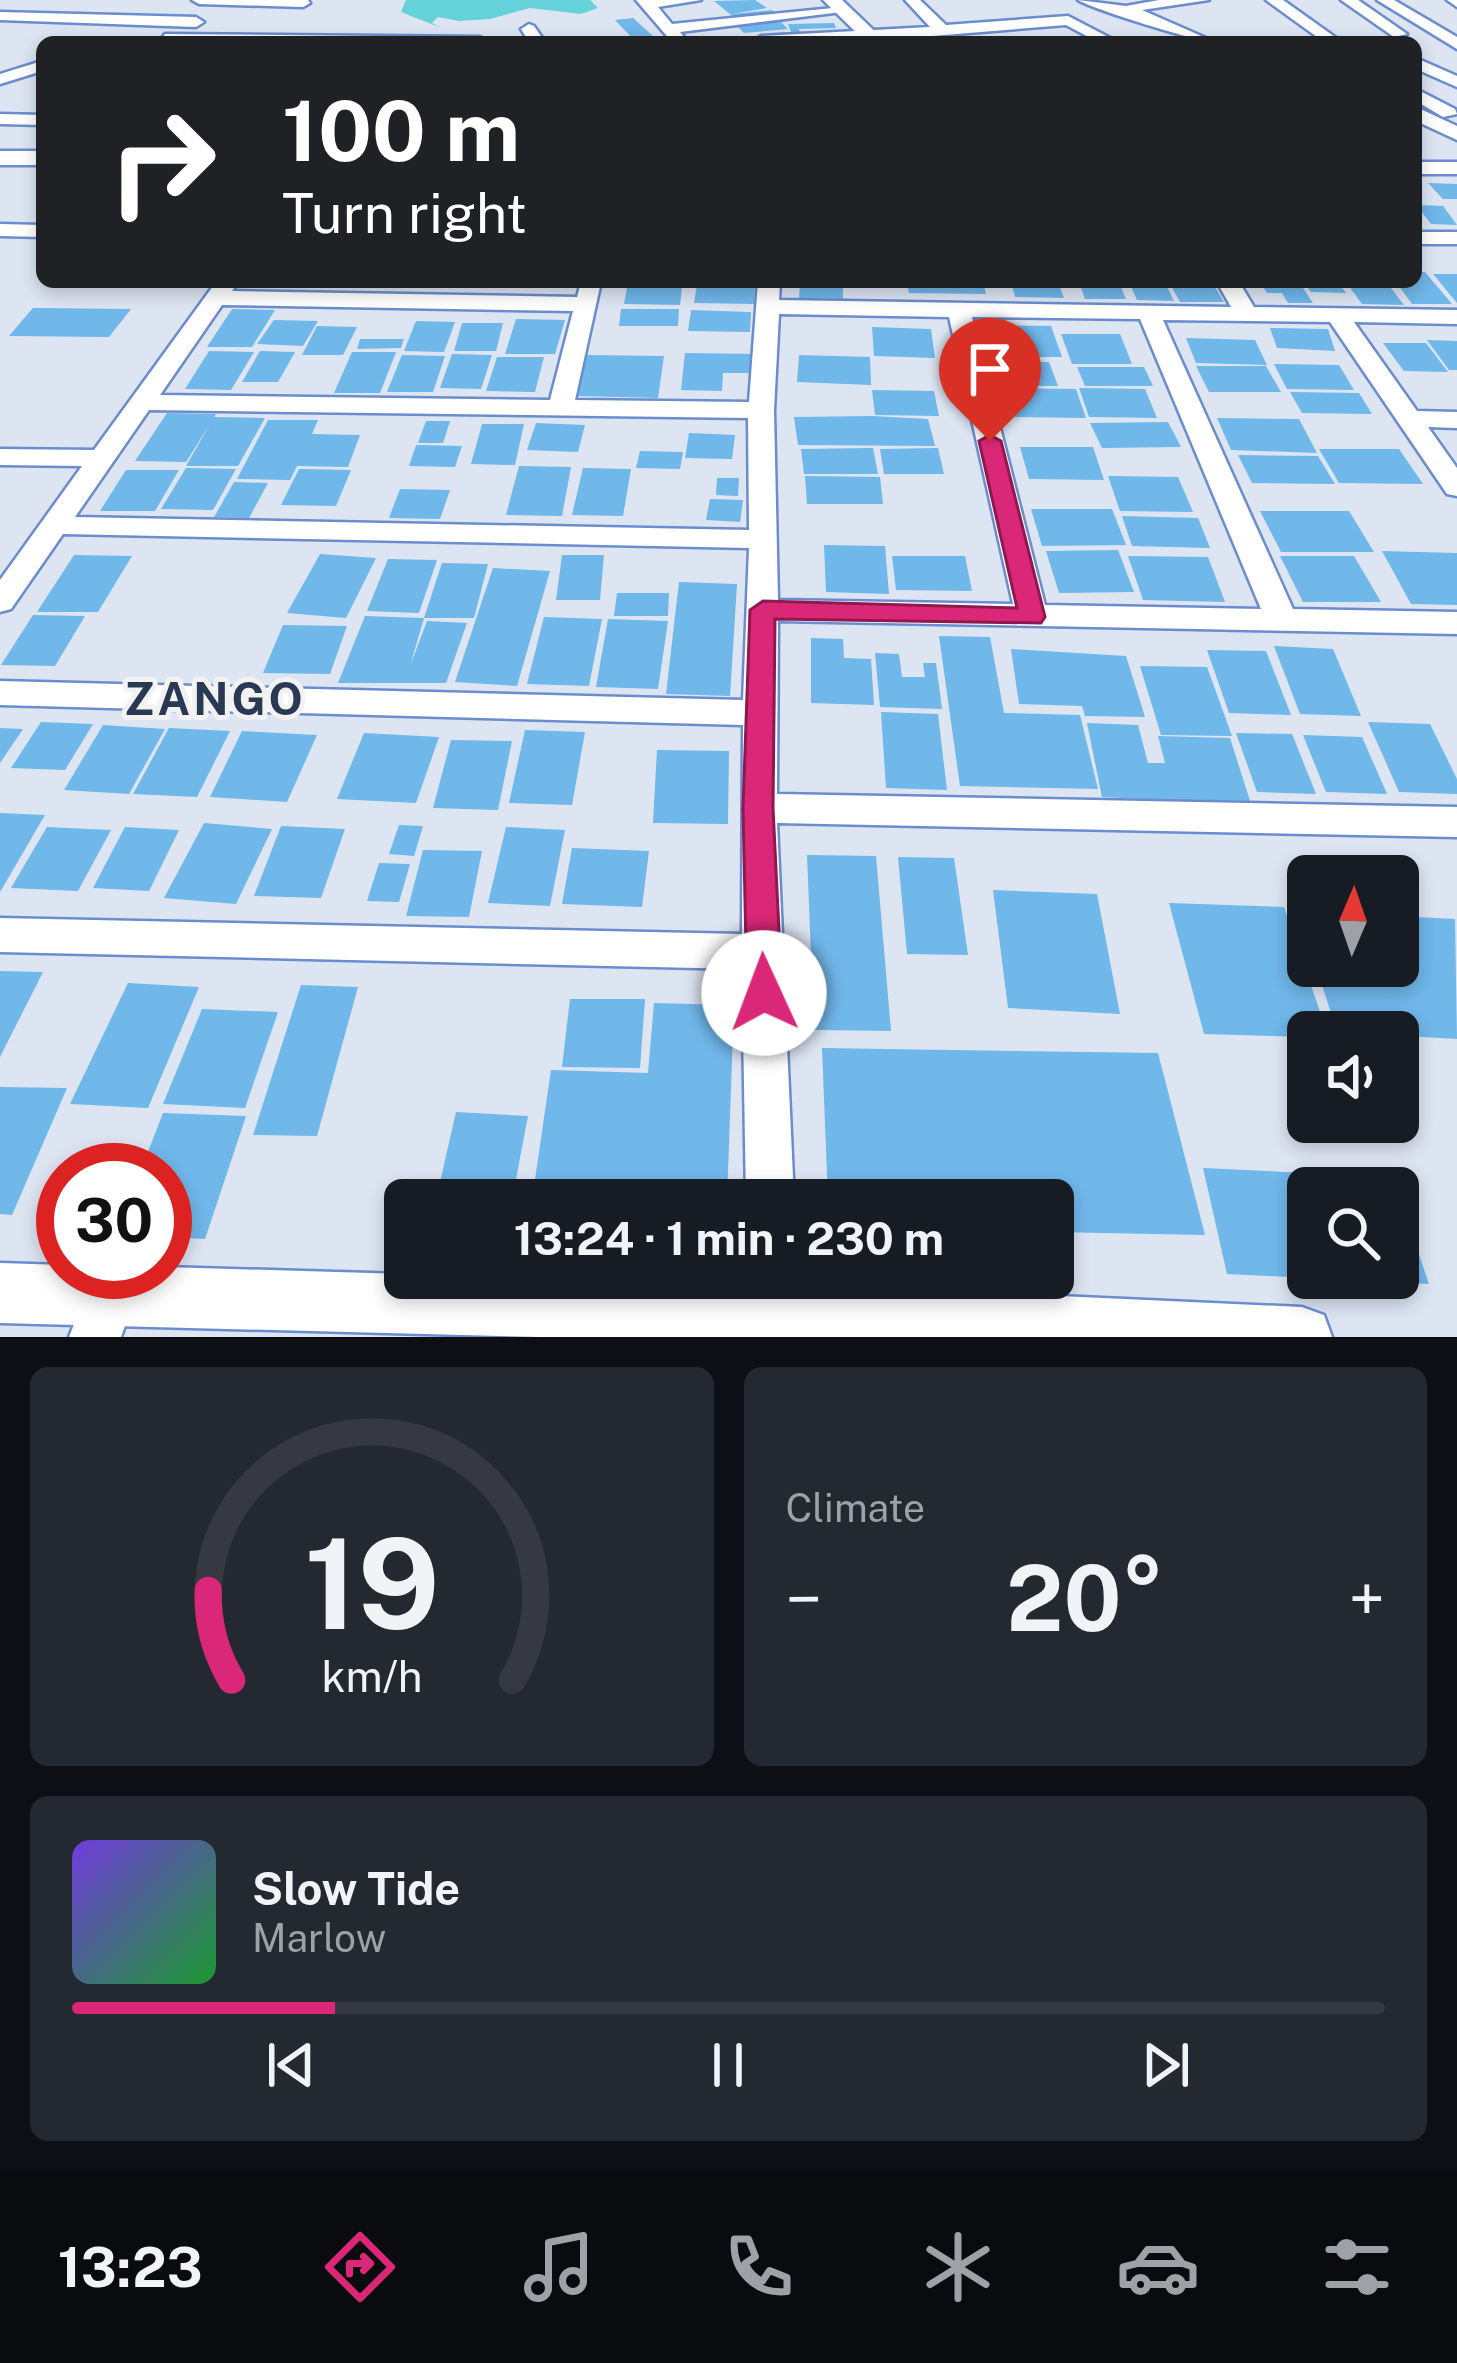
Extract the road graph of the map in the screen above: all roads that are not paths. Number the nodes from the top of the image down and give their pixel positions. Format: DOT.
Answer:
graph roads {
  1 [pos="175,0"];
  2 [pos="200,0"];
  3 [pos="694,0"];
  4 [pos="912,0"];
  5 [pos="1085,0"];
  6 [pos="1202,0"];
  7 [pos="1273,0"];
  8 [pos="1348,0"];
  9 [pos="1384,0"];
  10 [pos="251,1"];
  11 [pos="306,1"];
  12 [pos="645,2"];
  13 [pos="1162,2"];
  14 [pos="985,4"];
  15 [pos="838,5"];
  16 [pos="1125,8"];
  17 [pos="0,16"];
  18 [pos="287,19"];
  19 [pos="243,20"];
  20 [pos="132,21"];
  21 [pos="220,21"];
  22 [pos="176,23"];
  23 [pos="1010,24"];
  24 [pos="941,29"];
  25 [pos="108,36"];
  26 [pos="168,36"];
  27 [pos="279,36"];
  28 [pos="674,36"];
  29 [pos="871,36"];
  30 [pos="881,36"];
  31 [pos="1026,36"];
  32 [pos="1099,36"];
  33 [pos="1193,36"];
  34 [pos="1325,36"];
  35 [pos="1401,36"];
  36 [pos="1457,44"];
  37 [pos="1457,57"];
  38 [pos="1422,61"];
  39 [pos="1422,65"];
  40 [pos="36,68"];
  41 [pos="6,77"];
  42 [pos="36,79"];
  43 [pos="1457,82"];
  44 [pos="1422,108"];
  45 [pos="0,118"];
  46 [pos="36,120"];
  47 [pos="1454,120"];
  48 [pos="0,158"];
  49 [pos="36,158"];
  50 [pos="1422,168"];
  51 [pos="1457,168"];
  52 [pos="0,230"];
  53 [pos="36,231"];
  54 [pos="1422,238"];
  55 [pos="1457,238"];
  56 [pos="1231,288"];
  57 [pos="221,290"];
  58 [pos="407,291"];
  59 [pos="588,293"];
  60 [pos="769,295"];
  61 [pos="959,310"];
  62 [pos="1148,312"];
  63 [pos="1246,314"];
  64 [pos="1336,314"];
  65 [pos="1457,317"];
  66 [pos="139,402"];
  67 [pos="561,407"];
  68 [pos="761,410"];
  69 [pos="1409,419"];
  70 [pos="1457,420"];
  71 [pos="0,457"];
  72 [pos="99,458"];
  73 [pos="1457,488"];
  74 [pos="53,525"];
  75 [pos="764,539"];
  76 [pos="0,601"];
  77 [pos="763,610"];
  78 [pos="1032,617"];
  79 [pos="1282,620"];
  80 [pos="1457,622"];
  81 [pos="0,693"];
  82 [pos="760,713"];
  83 [pos="758,808"];
  84 [pos="1457,822"];
  85 [pos="0,934"];
  86 [pos="764,952"];
  87 [pos="769,1179"];
  88 [pos="0,1293"];
  89 [pos="737,1299"];
  90 [pos="822,1299"];
  91 [pos="103,1316"];
  92 [pos="526,1323"];
  93 [pos="1302,1337"];
  1 -- 20 [label="street"];
  2 -- 10 [label="street"];
  3 -- 12 [label="street"];
  4 -- 24 [label="street"];
  5 -- 16 [label="street"];
  6 -- 13 [label="street"];
  7 -- 34 [label="street"];
  8 -- 35 [label="street"];
  9 -- 36 [label="street"];
  10 -- 11 [label="street"];
  11 -- 18 [label="street"];
  12 -- 28 [label="street"];
  13 -- 16 [label="street"];
  14 -- 23 [label="street"];
  15 -- 28 [label="street"];
  15 -- 29 [label="street"];
  16 -- 33 [label="street"];
  17 -- 20 [label="street"];
  18 -- 19 [label="street"];
  18 -- 27 [label="street"];
  20 -- 22 [label="street"];
  20 -- 25 [label="street"];
  21 -- 22 [label="street"];
  22 -- 26 [label="street"];
  23 -- 24 [label="street"];
  23 -- 31 [label="street"];
  23 -- 32 [label="street"];
  24 -- 30 [label="street"];
  37 -- 38 [label="street"];
  39 -- 43 [label="street"];
  40 -- 41 [label="street"];
  41 -- 42 [label="street"];
  44 -- 47 [label="street"];
  45 -- 46 [label="street"];
  48 -- 49 [label="street"];
  50 -- 51 [label="street"];
  52 -- 53 [label="street"];
  54 -- 55 [label="street"];
  56 -- 63 [label="street"];
  57 -- 58 [label="street"];
  57 -- 66 [label="street"];
  58 -- 59 [label="street"];
  59 -- 67 [label="street"];
  60 -- 61 [label="street"];
  60 -- 68 [label="street"];
  61 -- 62 [label="street"];
  61 -- 78 [label="street"];
  62 -- 63 [label="street"];
  62 -- 79 [label="street"];
  63 -- 64 [label="street"];
  64 -- 65 [label="street"];
  64 -- 69 [label="street"];
  66 -- 67 [label="street"];
  66 -- 72 [label="street"];
  67 -- 68 [label="street"];
  68 -- 75 [label="street"];
  69 -- 70 [label="street"];
  69 -- 73 [label="street"];
  71 -- 72 [label="street"];
  72 -- 74 [label="street"];
  74 -- 75 [label="street"];
  74 -- 76 [label="street"];
  75 -- 77 [label="street"];
  77 -- 78 [label="street"];
  77 -- 82 [label="street"];
  78 -- 79 [label="street"];
  79 -- 80 [label="street"];
  81 -- 82 [label="street"];
  82 -- 83 [label="street"];
  83 -- 84 [label="street"];
  83 -- 86 [label="street"];
  85 -- 86 [label="street"];
  86 -- 87 [label="street"];
  88 -- 91 [label="street"];
  89 -- 92 [label="street"];
  90 -- 93 [label="street"];
  91 -- 92 [label="street"];
}
